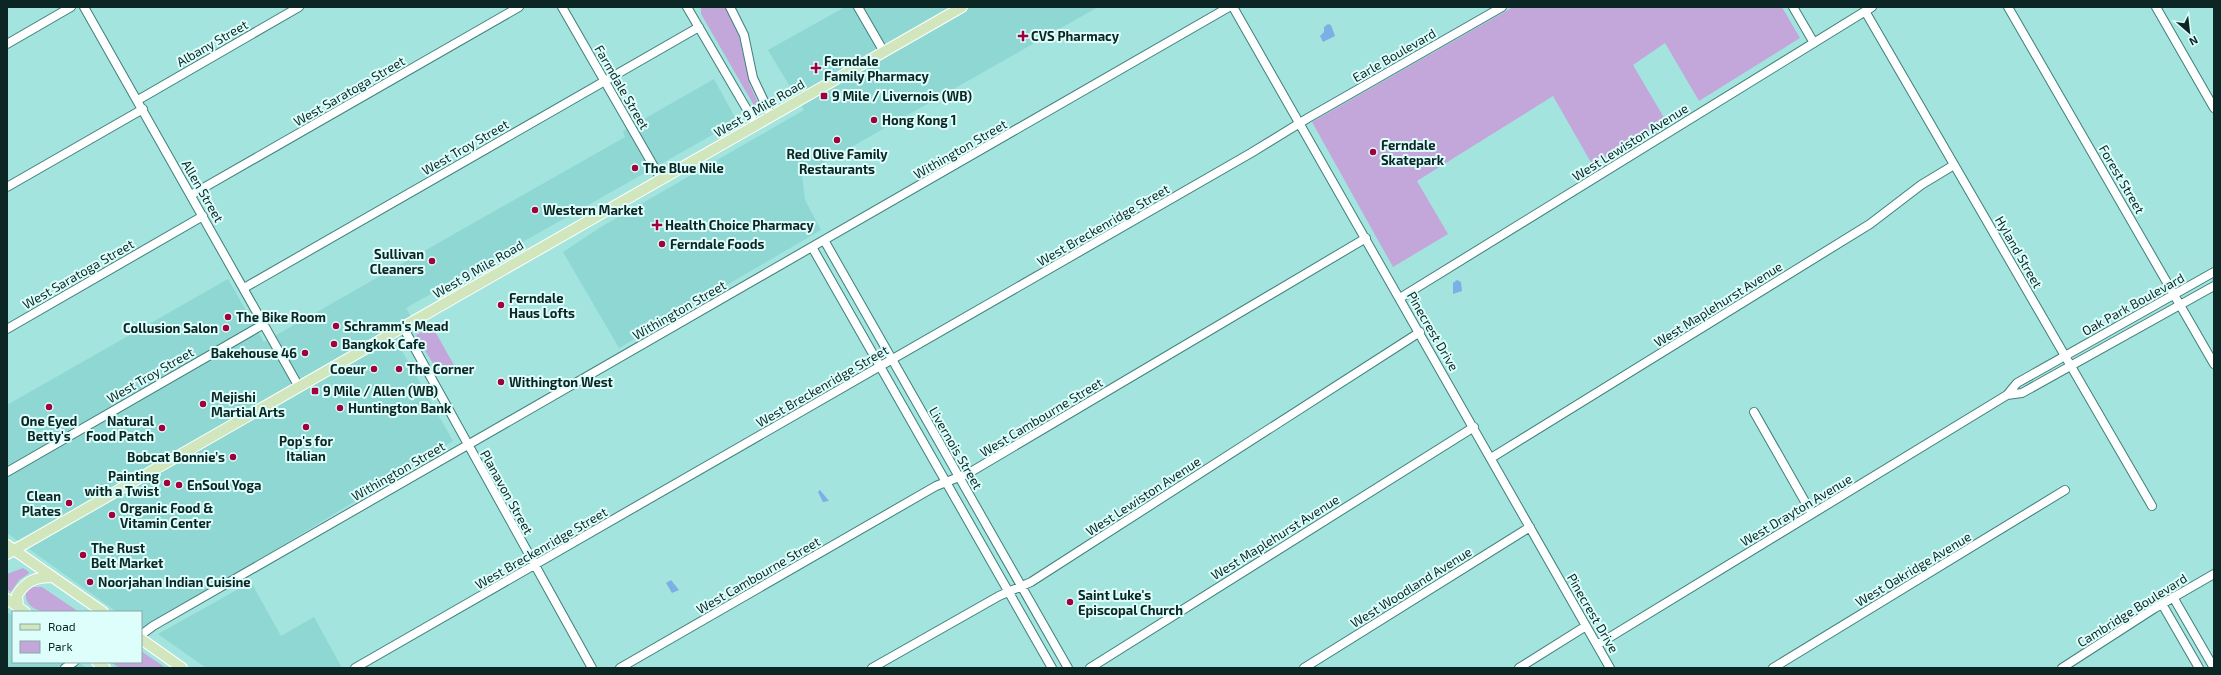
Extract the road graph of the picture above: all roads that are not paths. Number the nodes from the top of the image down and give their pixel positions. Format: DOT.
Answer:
graph roads {
  1 [pos="71,7"];
  2 [pos="84,7"];
  3 [pos="299,7"];
  4 [pos="519,7"];
  5 [pos="562,7"];
  6 [pos="687,7"];
  7 [pos="730,7"];
  8 [pos="858,7"];
  9 [pos="962,7"];
  10 [pos="1229,7"];
  11 [pos="1233,7"];
  12 [pos="1502,7"];
  13 [pos="1793,7"];
  14 [pos="2008,7"];
  15 [pos="2156,7"];
  16 [pos="1868,9"];
  17 [pos="699,27"];
  18 [pos="1814,43"];
  19 [pos="7,44"];
  20 [pos="884,52"];
  21 [pos="605,81"];
  22 [pos="138,100"];
  23 [pos="2214,108"];
  24 [pos="143,109"];
  25 [pos="772,116"];
  26 [pos="1300,124"];
  27 [pos="756,125"];
  28 [pos="1954,165"];
  29 [pos="661,179"];
  30 [pos="7,187"];
  31 [pos="191,195"];
  32 [pos="203,216"];
  33 [pos="1366,238"];
  34 [pos="824,240"];
  35 [pos="812,248"];
  36 [pos="2214,272"];
  37 [pos="2214,286"];
  38 [pos="244,288"];
  39 [pos="2174,294"];
  40 [pos="1400,298"];
  41 [pos="2180,305"];
  42 [pos="264,324"];
  43 [pos="403,327"];
  44 [pos="7,329"];
  45 [pos="1420,332"];
  46 [pos="2064,356"];
  47 [pos="892,360"];
  48 [pos="2214,364"];
  49 [pos="2071,366"];
  50 [pos="880,367"];
  51 [pos="299,387"];
  52 [pos="2007,395"];
  53 [pos="1754,412"];
  54 [pos="1474,427"];
  55 [pos="467,446"];
  56 [pos="1491,458"];
  57 [pos="7,472"];
  58 [pos="959,477"];
  59 [pos="946,482"];
  60 [pos="2065,490"];
  61 [pos="2152,506"];
  62 [pos="1812,514"];
  63 [pos="1530,527"];
  64 [pos="10,549"];
  65 [pos="535,565"];
  66 [pos="2214,574"];
  67 [pos="53,577"];
  68 [pos="1021,586"];
  69 [pos="1008,592"];
  70 [pos="2173,597"];
  71 [pos="7,600"];
  72 [pos="2162,604"];
  73 [pos="21,609"];
  74 [pos="102,611"];
  75 [pos="1586,626"];
  76 [pos="142,634"];
  77 [pos="142,640"];
  78 [pos="1597,645"];
  79 [pos="182,668"];
  80 [pos="355,668"];
  81 [pos="592,668"];
  82 [pos="620,668"];
  83 [pos="872,668"];
  84 [pos="1052,668"];
  85 [pos="1068,668"];
  86 [pos="1090,668"];
  87 [pos="1304,668"];
  88 [pos="1519,668"];
  89 [pos="1610,668"];
  90 [pos="1773,668"];
  91 [pos="2062,668"];
  92 [pos="2199,668"];
  93 [pos="2214,668"];
  1 -- 19 [label="street"];
  2 -- 22 [label="street, Allen Street"];
  3 -- 22 [label="street, Albany Street"];
  4 -- 31 [label="street, West Saratoga Street"];
  5 -- 21 [label="street, Farmdale Street"];
  6 -- 17 [label="street"];
  7 -- 25 [label="street"];
  8 -- 20 [label="street"];
  9 -- 20 [label="main road, West 9 Mile Road"];
  10 -- 34 [label="street, Withington Street"];
  11 -- 26 [label="street, Pinecrest Drive"];
  12 -- 26 [label="street, Earle Boulevard"];
  13 -- 18 [label="street"];
  14 -- 39 [label="street, Forest Street"];
  15 -- 23 [label="street"];
  16 -- 18 [label="street, West Lewiston Avenue"];
  16 -- 28 [label="street, Hyland Street"];
  17 -- 21 [label="street, West Troy Street"];
  17 -- 27 [label="street"];
  18 -- 40 [label="street, West Lewiston Avenue"];
  20 -- 25 [label="main road, West 9 Mile Road"];
  21 -- 29 [label="street, Farmdale Street"];
  21 -- 38 [label="street, West Troy Street"];
  22 -- 24 [label="street, Allen Street"];
  24 -- 30 [label="street"];
  24 -- 31 [label="street, Allen Street"];
  25 -- 27 [label="main road, West 9 Mile Road"];
  26 -- 33 [label="street, Pinecrest Drive"];
  26 -- 47 [label="street, West Breckenridge Street"];
  27 -- 29 [label="main road, West 9 Mile Road"];
  28 -- 46 [label="street, Hyland Street"];
  28 -- 56 [label="street, West Maplehurst Avenue"];
  29 -- 43 [label="main road, West 9 Mile Road"];
  31 -- 32 [label="street, Allen Street"];
  32 -- 38 [label="street, Allen Street"];
  32 -- 44 [label="street, West Saratoga Street"];
  33 -- 40 [label="street, Pinecrest Drive"];
  33 -- 58 [label="street, West Cambourne Street"];
  34 -- 35 [label="street, Withington Street"];
  34 -- 47 [label="street, Livernois Street"];
  35 -- 50 [label="street, Livernois Street"];
  35 -- 55 [label="street, Withington Street"];
  36 -- 39 [label="street, Oak Park Boulevard"];
  37 -- 41 [label="street, Oak Park Boulevard"];
  38 -- 42 [label="street, Allen Street"];
  39 -- 41 [label="street, Forest Street"];
  39 -- 46 [label="street, Oak Park Boulevard"];
  40 -- 45 [label="street, Pinecrest Drive"];
  41 -- 48 [label="street, Forest Street"];
  41 -- 49 [label="street, Oak Park Boulevard"];
  42 -- 51 [label="street, Allen Street"];
  42 -- 57 [label="street, West Troy Street"];
  43 -- 51 [label="main road, West 9 Mile Road"];
  43 -- 55 [label="street, Planavon Street"];
  45 -- 54 [label="street, Pinecrest Drive"];
  45 -- 68 [label="street, West Lewiston Avenue"];
  46 -- 49 [label="street, Hyland Street"];
  46 -- 52 [label="street, West Drayton Avenue"];
  47 -- 50 [label="street, West Breckenridge Street"];
  47 -- 58 [label="street, Livernois Street"];
  49 -- 52 [label="street, West Drayton Avenue"];
  49 -- 61 [label="street, Hyland Street"];
  50 -- 59 [label="street, Livernois Street"];
  50 -- 65 [label="street, West Breckenridge Street"];
  51 -- 64 [label="main road, West 9 Mile Road"];
  52 -- 62 [label="street, West Drayton Avenue"];
  53 -- 62 [label="street"];
  54 -- 56 [label="street, Pinecrest Drive"];
  54 -- 86 [label="street, West Maplehurst Avenue"];
  55 -- 65 [label="street, Planavon Street"];
  55 -- 76 [label="street, Withington Street"];
  56 -- 63 [label="street, Pinecrest Drive"];
  58 -- 59 [label="street, West Cambourne Street"];
  58 -- 68 [label="street, Livernois Street"];
  59 -- 69 [label="street, Livernois Street"];
  59 -- 82 [label="street, West Cambourne Street"];
  60 -- 90 [label="street, West Oakridge Avenue"];
  62 -- 78 [label="street, West Drayton Avenue"];
  63 -- 75 [label="street, Pinecrest Drive"];
  63 -- 87 [label="street, West Woodland Avenue"];
  64 -- 67 [label="main road"];
  65 -- 80 [label="street, West Breckenridge Street"];
  65 -- 81 [label="street, Planavon Street"];
  66 -- 70 [label="street, Cambridge Boulevard"];
  67 -- 73 [label="main road"];
  67 -- 74 [label="main road"];
  68 -- 69 [label="street, West Lewiston Avenue"];
  68 -- 85 [label="street, Livernois Street"];
  69 -- 83 [label="street, West Lewiston Avenue"];
  69 -- 84 [label="street, Livernois Street"];
  70 -- 72 [label="street, Cambridge Boulevard"];
  70 -- 93 [label="street"];
  71 -- 73 [label="main road"];
  72 -- 91 [label="street, Cambridge Boulevard"];
  72 -- 92 [label="street"];
  75 -- 78 [label="street, Pinecrest Drive"];
  75 -- 88 [label="street"];
  77 -- 79 [label="main road"];
  78 -- 89 [label="street, Pinecrest Drive"];
}
